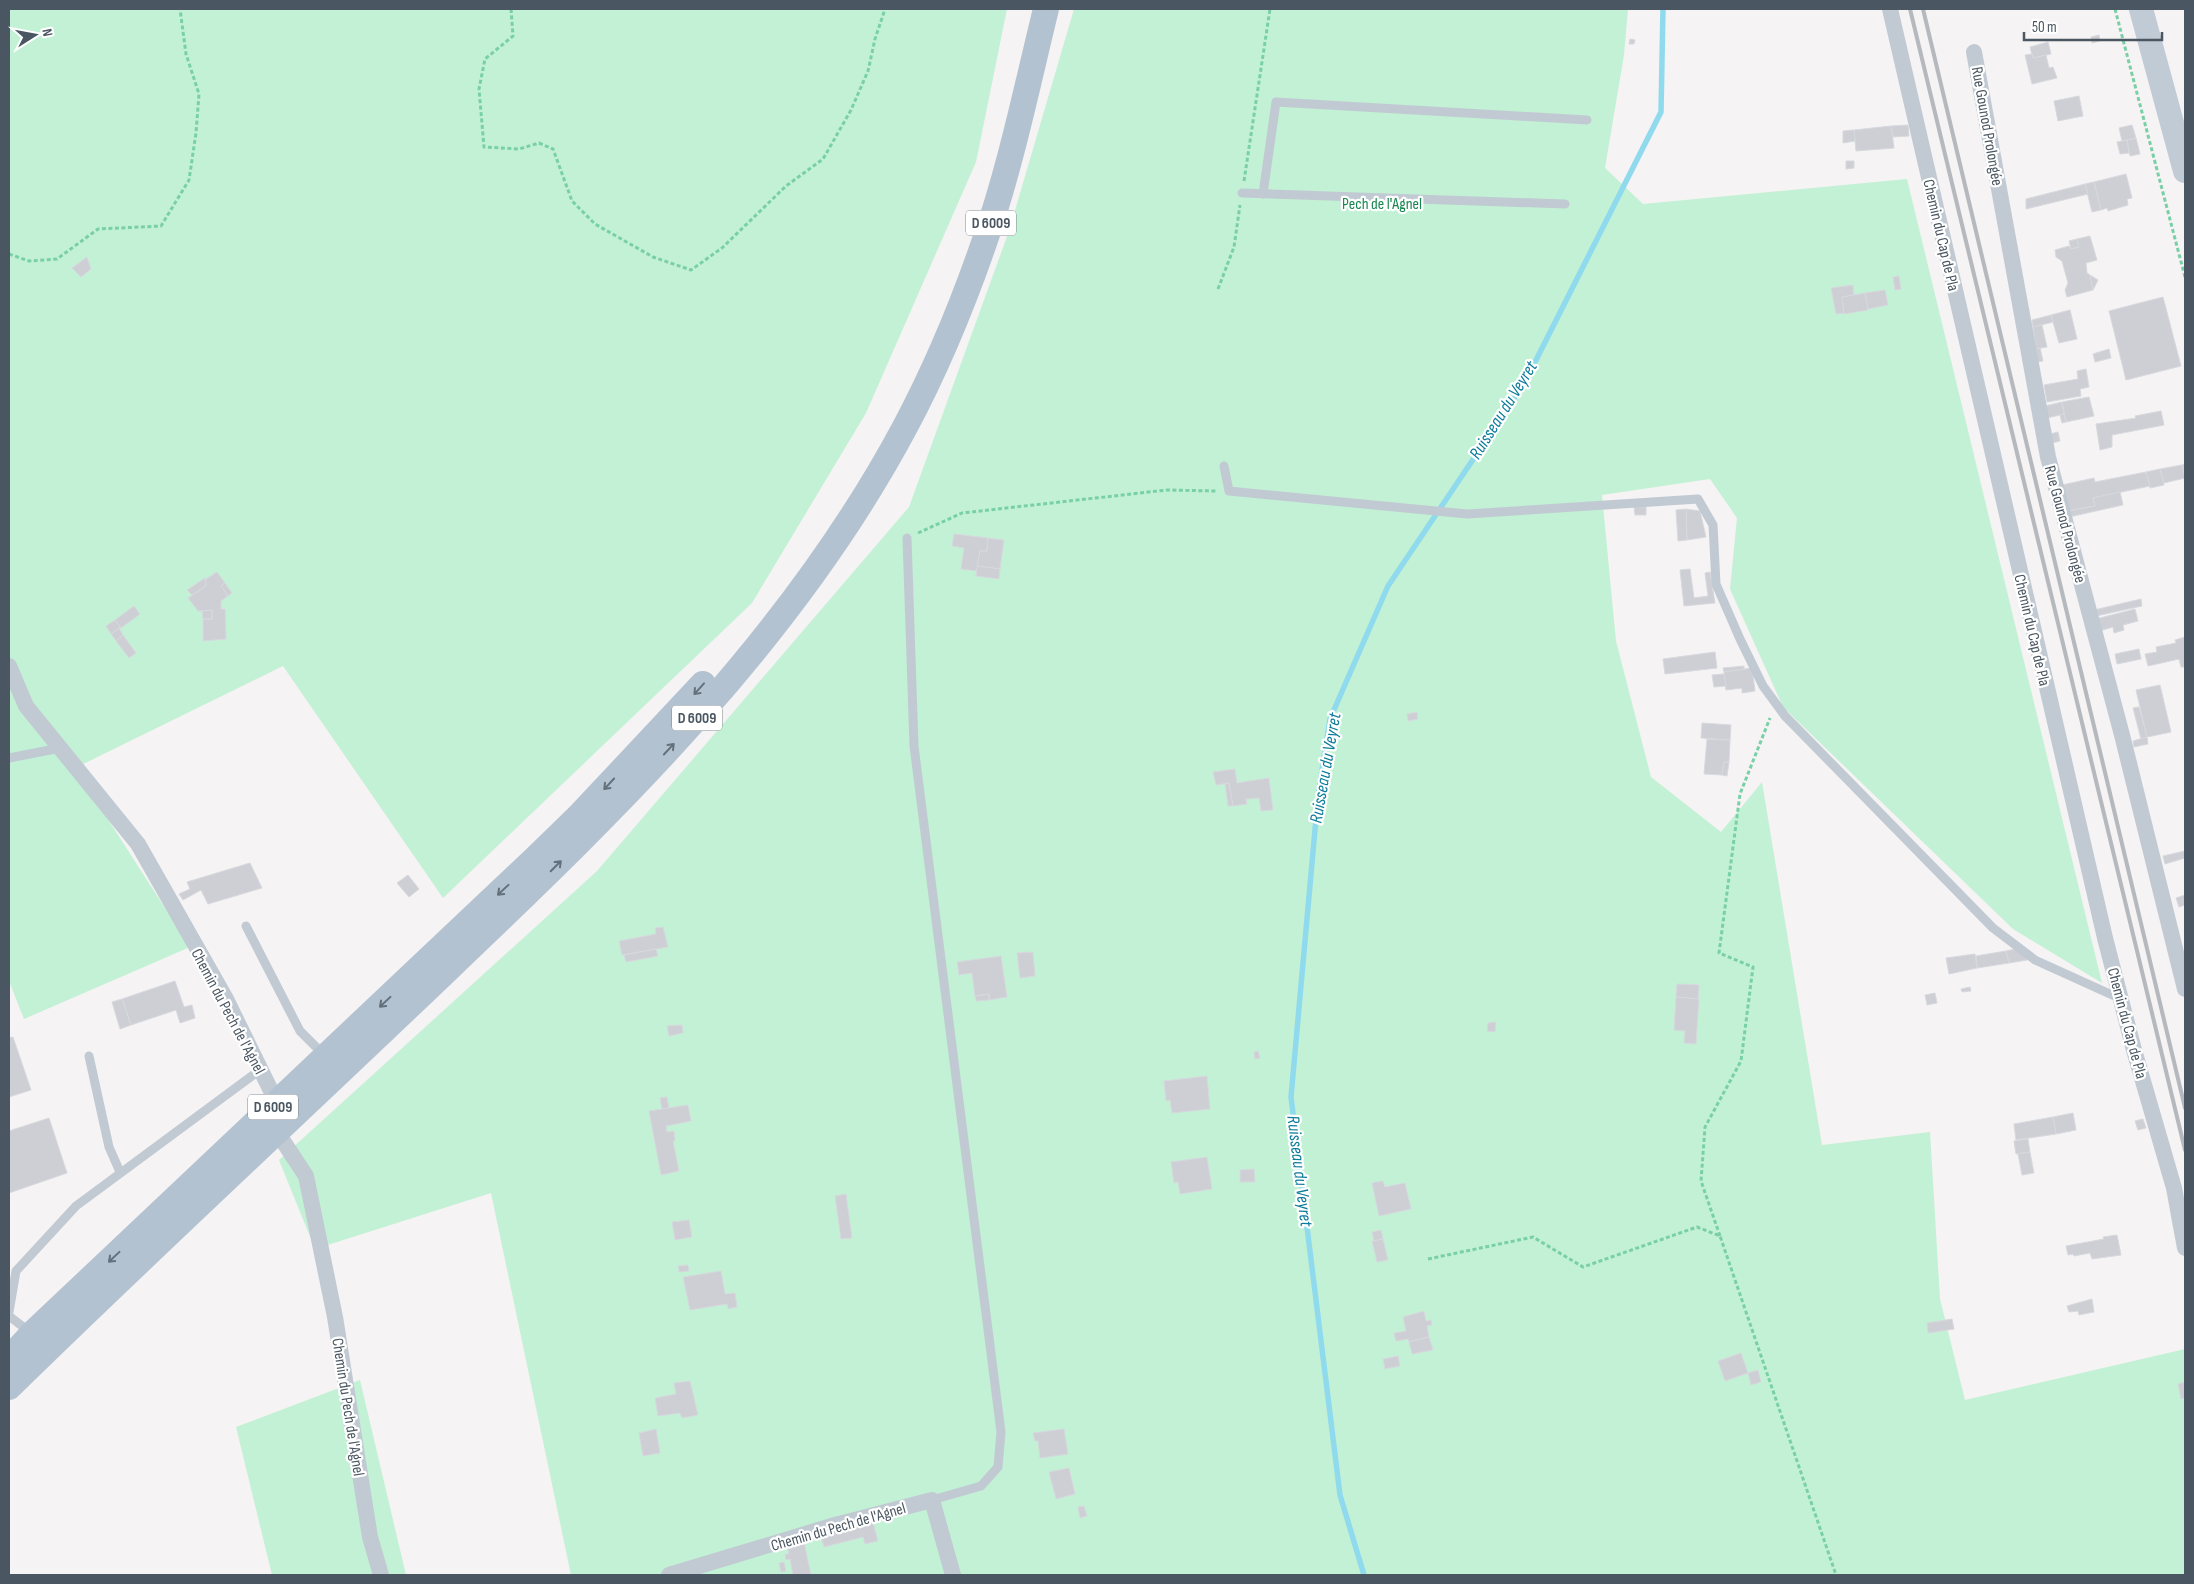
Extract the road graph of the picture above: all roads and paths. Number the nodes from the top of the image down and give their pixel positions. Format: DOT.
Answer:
graph roads {
  1 [pos="180,9"];
  2 [pos="511,9"];
  3 [pos="885,9"];
  4 [pos="1031,9"];
  5 [pos="1046,9"];
  6 [pos="1270,9"];
  7 [pos="1890,9"];
  8 [pos="2115,9"];
  9 [pos="2143,14"];
  10 [pos="1974,52"];
  11 [pos="1587,120"];
  12 [pos="2185,171"];
  13 [pos="1242,194"];
  14 [pos="1263,194"];
  15 [pos="1565,204"];
  16 [pos="9,254"];
  17 [pos="2185,277"];
  18 [pos="1218,289"];
  19 [pos="1224,466"];
  20 [pos="1229,491"];
  21 [pos="907,538"];
  22 [pos="9,666"];
  23 [pos="1776,703"];
  24 [pos="60,748"];
  25 [pos="9,758"];
  26 [pos="246,926"];
  27 [pos="2185,989"];
  28 [pos="2121,999"];
  29 [pos="345,1053"];
  30 [pos="89,1056"];
  31 [pos="260,1070"];
  32 [pos="277,1117"];
  33 [pos="120,1172"];
  34 [pos="1720,1236"];
  35 [pos="2185,1248"];
  36 [pos="1428,1259"];
  37 [pos="128,1270"];
  38 [pos="9,1312"];
  39 [pos="9,1316"];
  40 [pos="49,1334"];
  41 [pos="14,1368"];
  42 [pos="932,1500"];
  43 [pos="382,1575"];
  44 [pos="669,1575"];
  45 [pos="953,1575"];
  46 [pos="1836,1575"];
  1 -- 16 [label="path"];
  2 -- 3 [label="path"];
  4 -- 29 [label="main road, D 6009, one-way"];
  29 -- 5 [label="main road, D 6009, one-way"];
  6 -- 13 [label="path"];
  7 -- 28 [label="street, Chemin du Cap de Pla"];
  8 -- 17 [label="path"];
  9 -- 12 [label="main road"];
  10 -- 27 [label="street, Rue Gounod Prolongée"];
  11 -- 14 [label="lane"];
  13 -- 14 [label="lane"];
  13 -- 18 [label="path"];
  14 -- 15 [label="lane"];
  19 -- 20 [label="lane"];
  20 -- 21 [label="path"];
  20 -- 23 [label="lane"];
  21 -- 42 [label="lane"];
  22 -- 24 [label="street, Chemin du Pech de l'Agnel"];
  23 -- 28 [label="lane"];
  23 -- 34 [label="path"];
  24 -- 25 [label="lane"];
  24 -- 31 [label="street, Chemin du Pech de l'Agnel"];
  26 -- 29 [label="lane"];
  28 -- 35 [label="street, Chemin du Cap de Pla"];
  29 -- 32 [label="main road, D 6009"];
  29 -- 32 [label="main road, D 6009"];
  30 -- 33 [label="lane"];
  31 -- 32 [label="street, Chemin du Pech de l'Agnel"];
  31 -- 33 [label="lane"];
  32 -- 37 [label="main road, D 6009"];
  32 -- 37 [label="lane"];
  32 -- 40 [label="main road, D 6009, one-way"];
  32 -- 43 [label="street, Chemin du Pech de l'Agnel"];
  33 -- 38 [label="lane"];
  34 -- 36 [label="path"];
  34 -- 46 [label="path"];
  37 -- 40 [label="main road, D 6009"];
  39 -- 40 [label="lane"];
  40 -- 41 [label="main road, D 6009"];
  40 -- 41 [label="main road, D 6009"];
  42 -- 44 [label="street, Chemin du Pech de l'Agnel"];
  42 -- 45 [label="street"];
}
